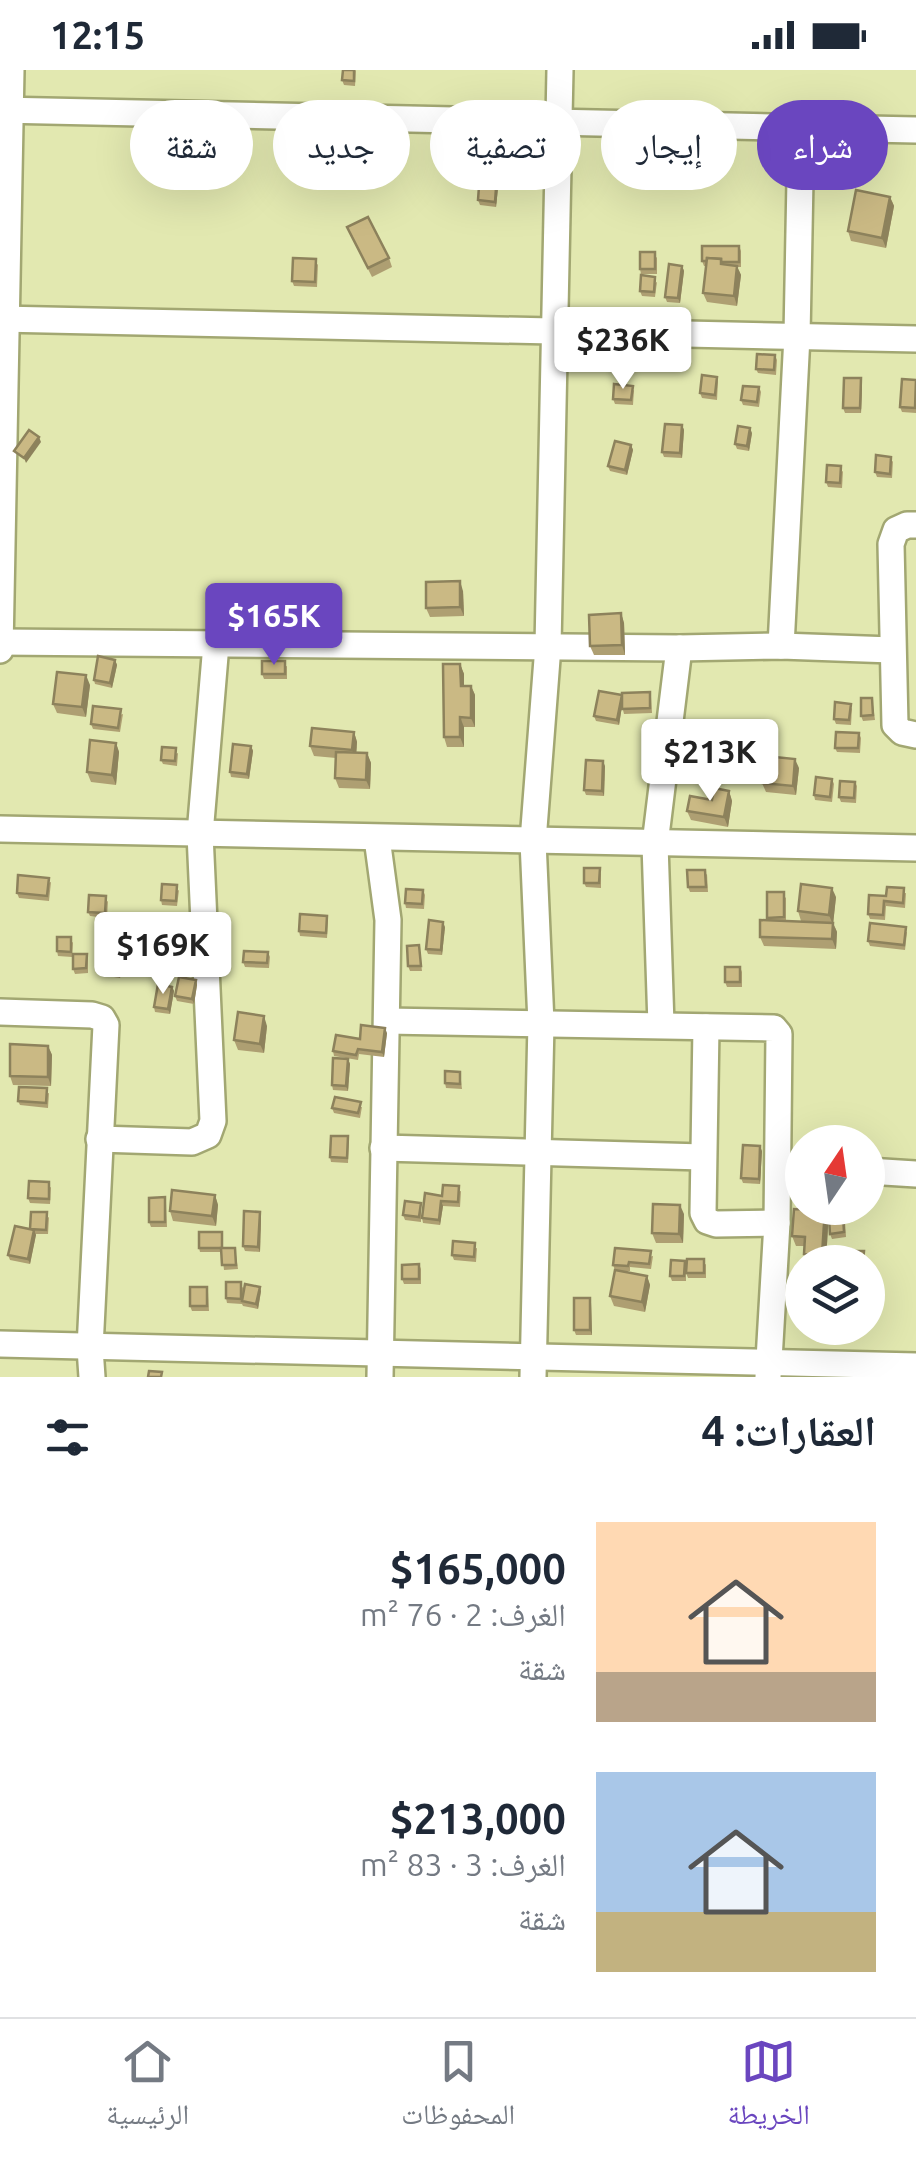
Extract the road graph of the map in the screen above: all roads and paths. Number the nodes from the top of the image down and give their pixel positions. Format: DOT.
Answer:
graph roads {
  1 [pos="10,70"];
  2 [pos="560,70"];
  3 [pos="559,100"];
  4 [pos="5,110"];
  5 [pos="430,119"];
  6 [pos="581,123"];
  7 [pos="757,127"];
  8 [pos="888,130"];
  9 [pos="916,130"];
  10 [pos="558,190"];
  11 [pos="800,190"];
  12 [pos="3,319"];
  13 [pos="555,332"];
  14 [pos="797,336"];
  15 [pos="916,340"];
  16 [pos="916,525"];
  17 [pos="0,642"];
  18 [pos="216,644"];
  19 [pos="548,646"];
  20 [pos="781,646"];
  21 [pos="679,648"];
  22 [pos="0,650"];
  23 [pos="892,650"];
  24 [pos="916,735"];
  25 [pos="0,829"];
  26 [pos="200,834"];
  27 [pos="377,838"];
  28 [pos="533,841"];
  29 [pos="656,844"];
  30 [pos="916,848"];
  31 [pos="0,1012"];
  32 [pos="387,1021"];
  33 [pos="541,1023"];
  34 [pos="661,1025"];
  35 [pos="706,1027"];
  36 [pos="786,1125"];
  37 [pos="98,1140"];
  38 [pos="382,1148"];
  39 [pos="538,1152"];
  40 [pos="703,1157"];
  41 [pos="885,1173"];
  42 [pos="916,1174"];
  43 [pos="785,1189"];
  44 [pos="777,1223"];
  45 [pos="0,1344"];
  46 [pos="90,1348"];
  47 [pos="380,1364"];
  48 [pos="534,1366"];
  49 [pos="916,1366"];
  50 [pos="768,1370"];
  51 [pos="92,1377"];
  1 -- 4 [label="street"];
  2 -- 3 [label="street"];
  4 -- 5 [label="street"];
  4 -- 12 [label="street"];
  6 -- 7 [label="street"];
  8 -- 9 [label="street"];
  10 -- 13 [label="street"];
  11 -- 14 [label="street"];
  12 -- 13 [label="street"];
  12 -- 17 [label="street"];
  13 -- 14 [label="street"];
  13 -- 19 [label="street"];
  14 -- 15 [label="street"];
  14 -- 20 [label="street"];
  16 -- 23 [label="street"];
  17 -- 18 [label="street"];
  17 -- 22 [label="street"];
  18 -- 19 [label="street"];
  18 -- 26 [label="street"];
  19 -- 21 [label="street"];
  19 -- 28 [label="street"];
  20 -- 21 [label="street"];
  20 -- 23 [label="street"];
  21 -- 29 [label="street"];
  23 -- 24 [label="street"];
  25 -- 26 [label="street"];
  26 -- 27 [label="street"];
  26 -- 37 [label="street"];
  27 -- 28 [label="street"];
  27 -- 32 [label="street"];
  28 -- 29 [label="street"];
  28 -- 33 [label="street"];
  29 -- 30 [label="street"];
  29 -- 34 [label="street"];
  31 -- 37 [label="street"];
  32 -- 33 [label="street"];
  32 -- 38 [label="street"];
  33 -- 34 [label="street"];
  33 -- 39 [label="street"];
  34 -- 35 [label="street"];
  35 -- 36 [label="street"];
  35 -- 40 [label="street"];
  37 -- 46 [label="street"];
  38 -- 39 [label="street"];
  38 -- 47 [label="street"];
  39 -- 40 [label="street"];
  39 -- 48 [label="street"];
  40 -- 44 [label="street"];
  41 -- 42 [label="street"];
  43 -- 44 [label="street"];
  44 -- 50 [label="street"];
  45 -- 46 [label="street"];
  46 -- 47 [label="street"];
  46 -- 51 [label="street"];
  47 -- 48 [label="street"];
  48 -- 50 [label="street"];
  49 -- 50 [label="street"];
}
